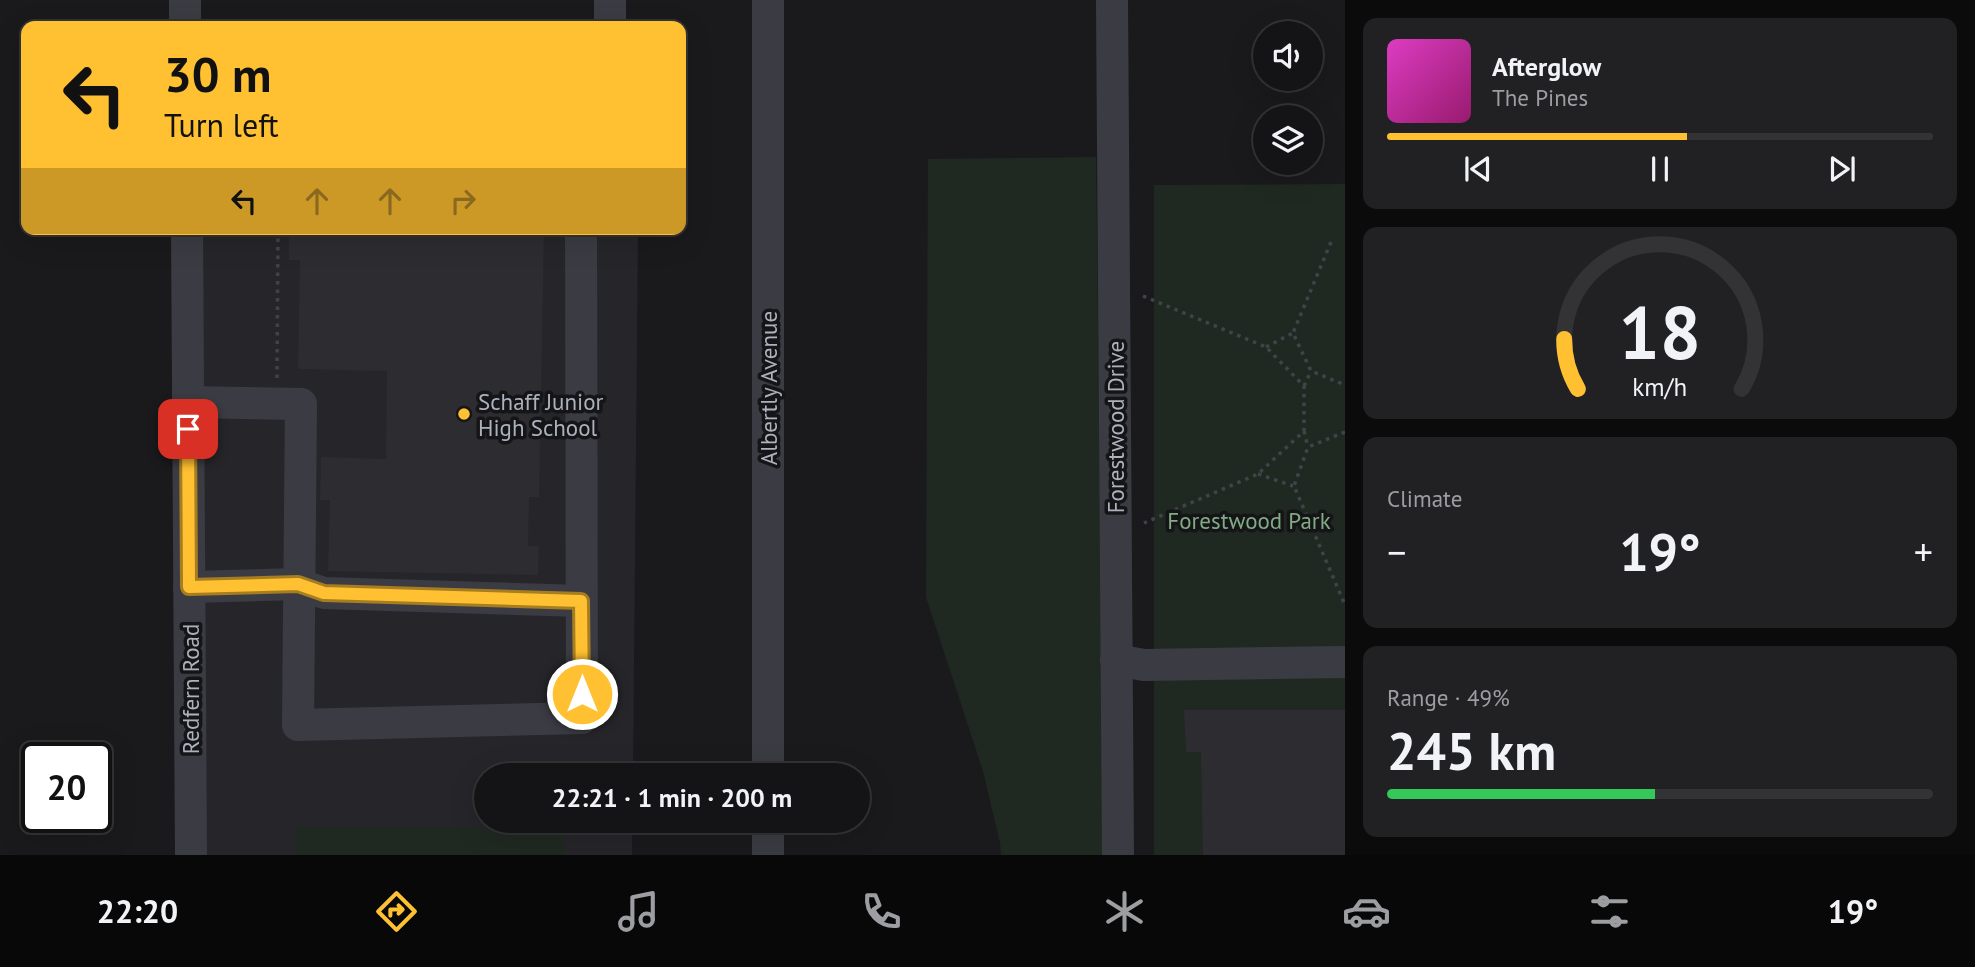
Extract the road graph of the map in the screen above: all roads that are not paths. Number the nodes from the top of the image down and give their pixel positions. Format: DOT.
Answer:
graph roads {
  1 [pos="185,0"];
  2 [pos="610,0"];
  3 [pos="768,0"];
  4 [pos="1112,0"];
  5 [pos="185,21"];
  6 [pos="610,21"];
  7 [pos="199,235"];
  8 [pos="580,235"];
  9 [pos="188,402"];
  10 [pos="298,584"];
  11 [pos="189,587"];
  12 [pos="581,601"];
  13 [pos="1116,660"];
  14 [pos="1345,662"];
  15 [pos="768,763"];
  16 [pos="768,833"];
  17 [pos="191,855"];
  18 [pos="768,855"];
  19 [pos="1118,855"];
  1 -- 5 [label="street"];
  2 -- 6 [label="street"];
  3 -- 15 [label="street, Albertly Avenue"];
  4 -- 13 [label="street, Forestwood Drive"];
  7 -- 9 [label="street, Redfern Road"];
  8 -- 12 [label="street"];
  9 -- 10 [label="street"];
  9 -- 11 [label="street, Redfern Road"];
  10 -- 11 [label="street"];
  10 -- 12 [label="street"];
  10 -- 12 [label="street"];
  11 -- 17 [label="street, Redfern Road"];
  13 -- 14 [label="street"];
  13 -- 19 [label="street, Forestwood Drive"];
  16 -- 18 [label="street"];
}
